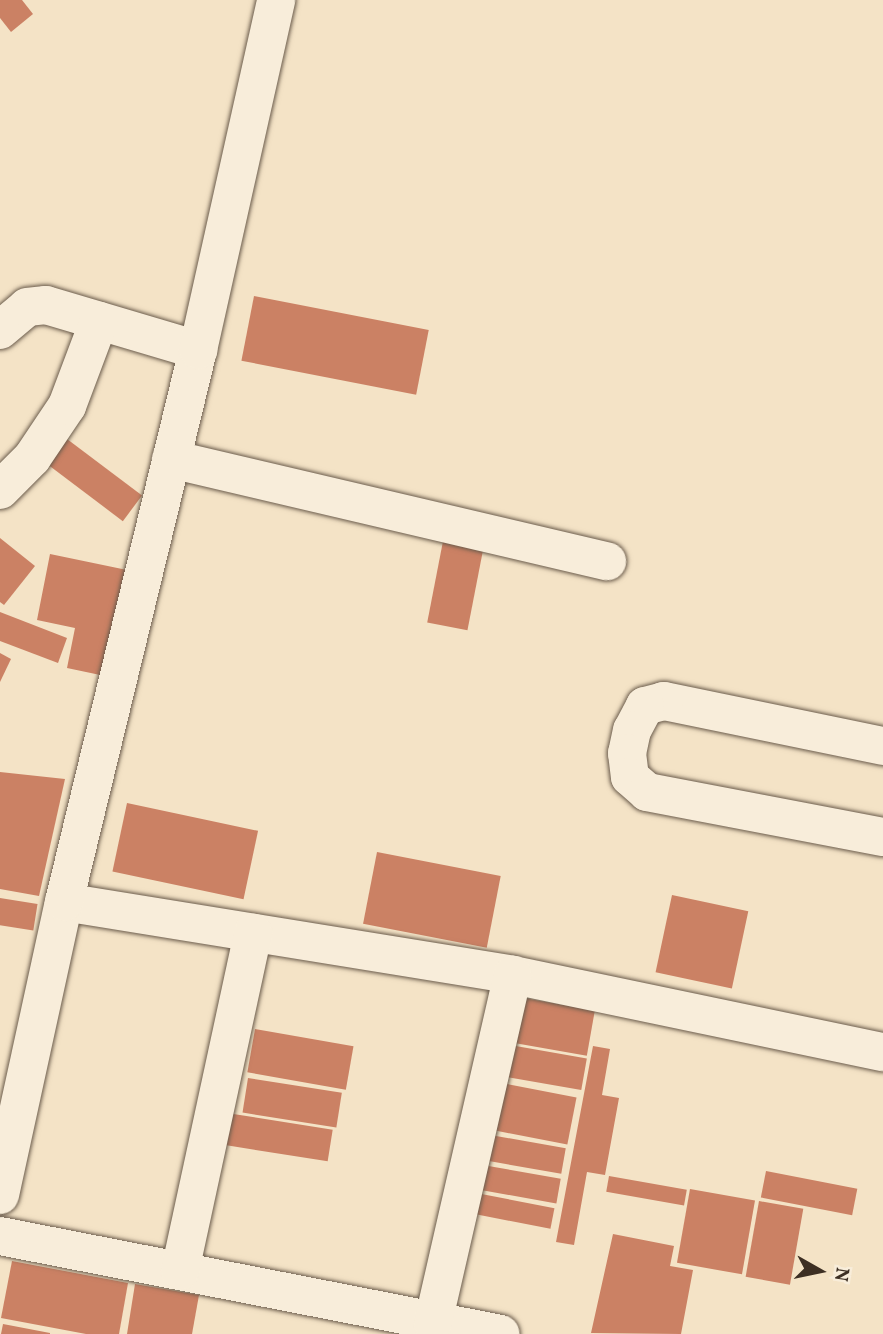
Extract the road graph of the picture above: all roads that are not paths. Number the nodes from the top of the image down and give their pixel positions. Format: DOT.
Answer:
graph roads {
  1 [pos="276,0"];
  2 [pos="99,321"];
  3 [pos="0,330"];
  4 [pos="198,350"];
  5 [pos="171,459"];
  6 [pos="0,490"];
  7 [pos="607,561"];
  8 [pos="883,746"];
  9 [pos="883,837"];
  10 [pos="64,902"];
  11 [pos="253,933"];
  12 [pos="513,975"];
  13 [pos="883,1052"];
  14 [pos="0,1195"];
  15 [pos="0,1236"];
  16 [pos="180,1271"];
  17 [pos="433,1323"];
  18 [pos="501,1334"];
  1 -- 4 [label="street"];
  2 -- 3 [label="street"];
  2 -- 4 [label="street"];
  2 -- 6 [label="street"];
  4 -- 5 [label="street"];
  5 -- 7 [label="street"];
  5 -- 10 [label="street"];
  8 -- 9 [label="street"];
  10 -- 11 [label="street"];
  10 -- 14 [label="street"];
  11 -- 12 [label="street"];
  11 -- 16 [label="street"];
  12 -- 13 [label="street"];
  12 -- 17 [label="street"];
  15 -- 16 [label="street"];
  16 -- 17 [label="street"];
  17 -- 18 [label="street"];
}
